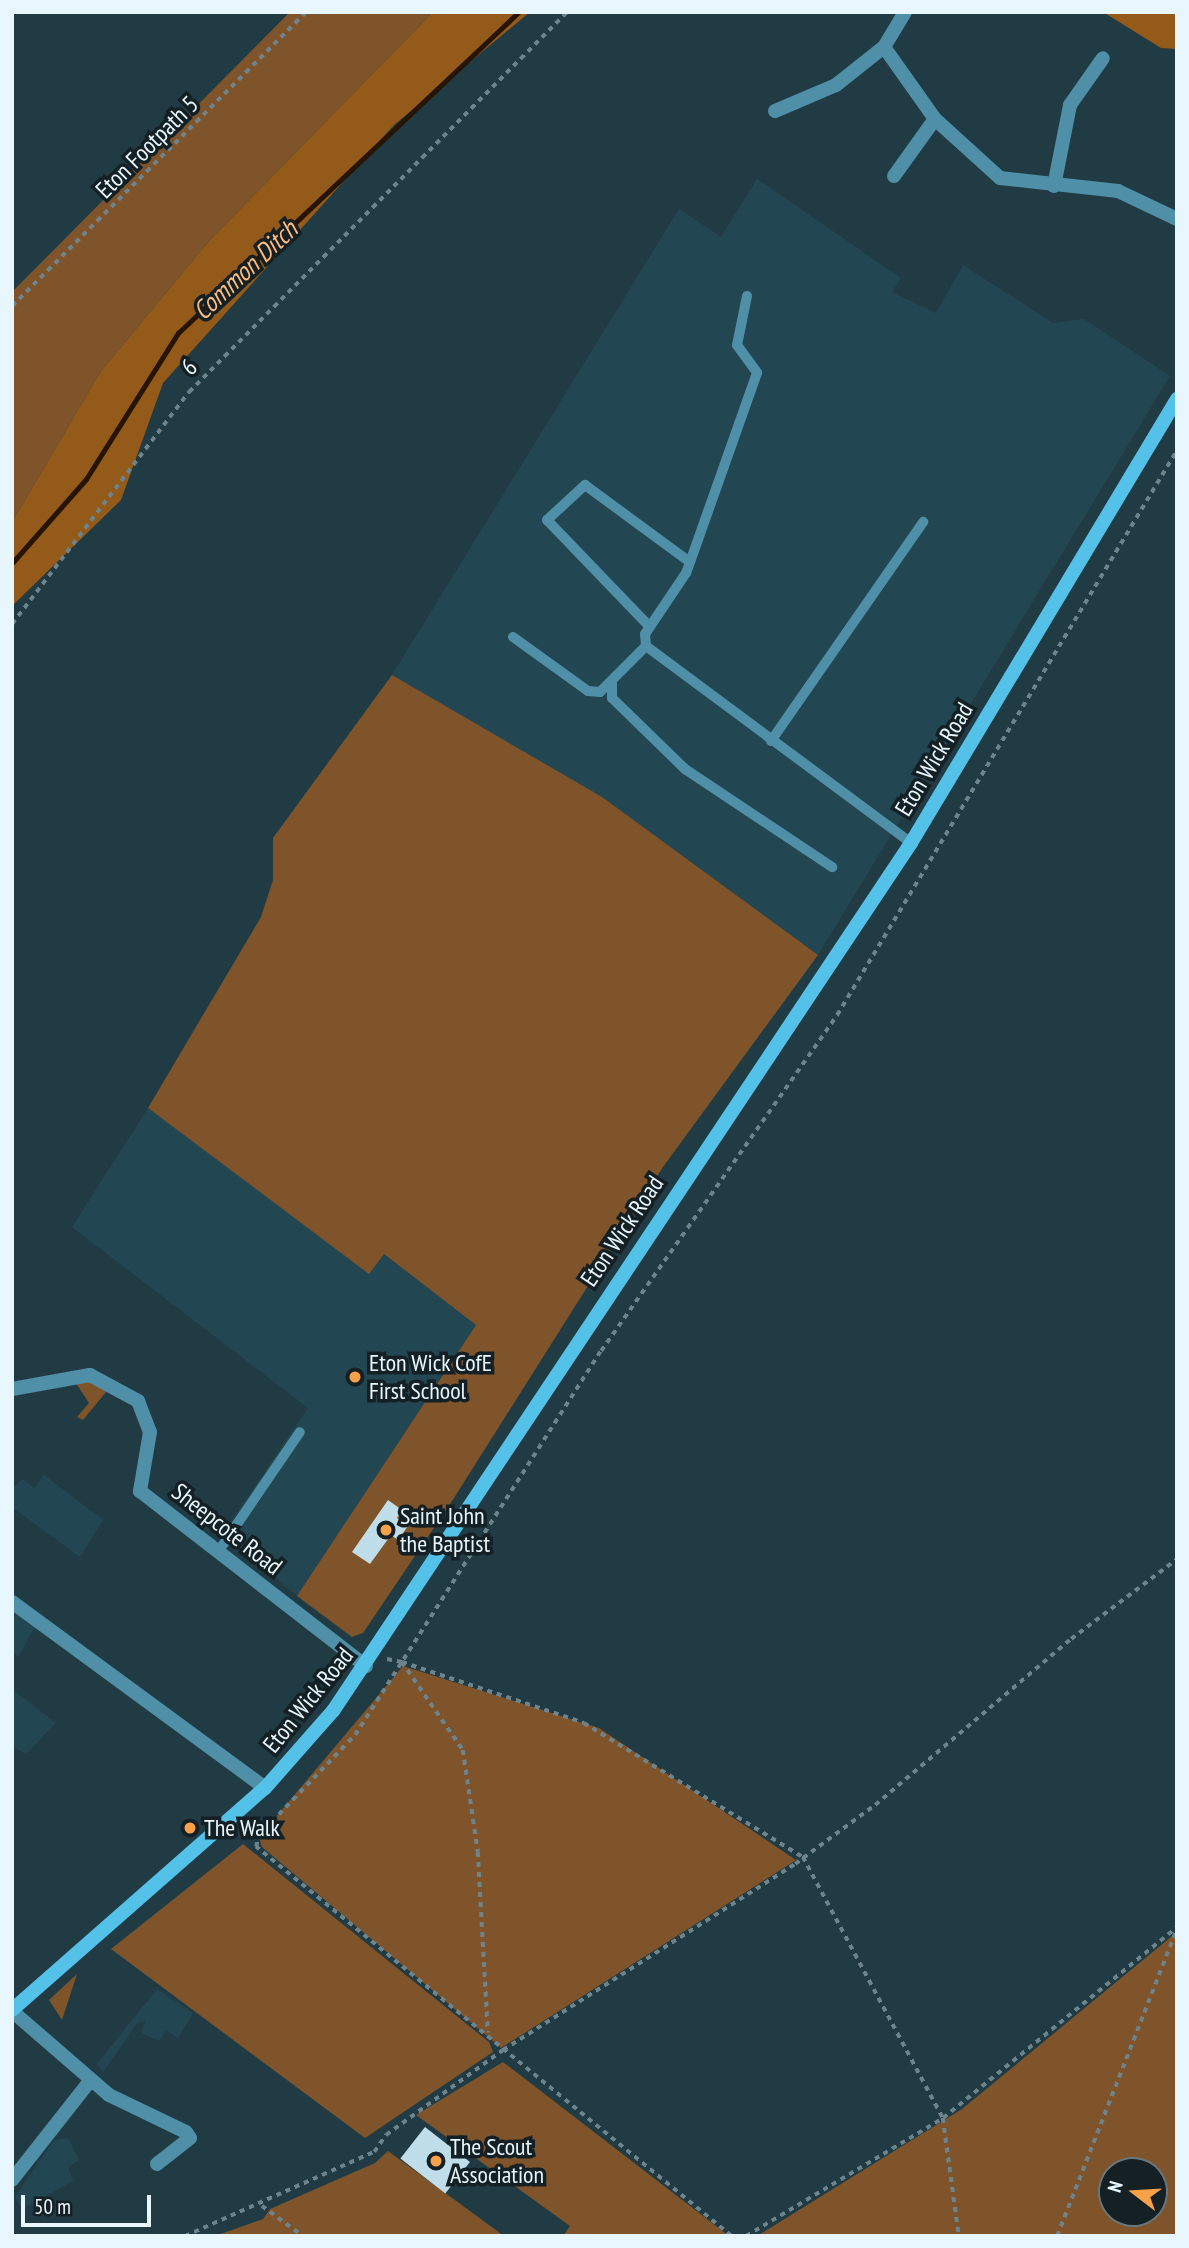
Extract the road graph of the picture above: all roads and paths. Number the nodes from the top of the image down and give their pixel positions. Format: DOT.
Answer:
graph roads {
  1 [pos="306,12"];
  2 [pos="567,12"];
  3 [pos="905,12"];
  4 [pos="884,47"];
  5 [pos="1103,58"];
  6 [pos="775,111"];
  7 [pos="935,119"];
  8 [pos="894,176"];
  9 [pos="1054,186"];
  10 [pos="1177,219"];
  11 [pos="747,296"];
  12 [pos="12,306"];
  13 [pos="1177,400"];
  14 [pos="1177,450"];
  15 [pos="923,522"];
  16 [pos="690,562"];
  17 [pos="12,624"];
  18 [pos="649,626"];
  19 [pos="513,637"];
  20 [pos="646,646"];
  21 [pos="612,683"];
  22 [pos="771,741"];
  23 [pos="911,843"];
  24 [pos="832,867"];
  25 [pos="12,1389"];
  26 [pos="300,1432"];
  27 [pos="218,1552"];
  28 [pos="1177,1559"];
  29 [pos="12,1602"];
  30 [pos="369,1661"];
  31 [pos="402,1662"];
  32 [pos="265,1788"];
  33 [pos="803,1857"];
  34 [pos="1177,1928"];
  35 [pos="12,2011"];
  36 [pos="488,2033"];
  37 [pos="503,2050"];
  38 [pos="90,2081"];
  39 [pos="943,2118"];
  40 [pos="157,2164"];
  41 [pos="12,2180"];
  42 [pos="262,2206"];
  43 [pos="185,2236"];
  44 [pos="303,2236"];
  45 [pos="731,2236"];
  46 [pos="746,2236"];
  47 [pos="959,2236"];
  48 [pos="1057,2236"];
  1 -- 12 [label="path, Eton Footpath 5"];
  2 -- 17 [label="path, 6"];
  3 -- 4 [label="street"];
  4 -- 6 [label="street"];
  4 -- 7 [label="street"];
  5 -- 9 [label="street"];
  7 -- 8 [label="street"];
  7 -- 9 [label="street"];
  9 -- 10 [label="street"];
  11 -- 16 [label="lane"];
  13 -- 23 [label="main road, Eton Wick Road"];
  14 -- 31 [label="path"];
  15 -- 22 [label="lane"];
  16 -- 18 [label="lane"];
  16 -- 18 [label="lane"];
  18 -- 20 [label="lane"];
  19 -- 21 [label="lane"];
  20 -- 21 [label="lane"];
  20 -- 22 [label="lane"];
  21 -- 24 [label="lane"];
  22 -- 23 [label="lane"];
  23 -- 30 [label="main road, Eton Wick Road"];
  25 -- 27 [label="street, Sheepcote Road"];
  26 -- 27 [label="lane"];
  27 -- 30 [label="street, Sheepcote Road"];
  28 -- 33 [label="path"];
  29 -- 32 [label="street"];
  30 -- 31 [label="path"];
  30 -- 32 [label="main road, Eton Wick Road"];
  31 -- 33 [label="path"];
  31 -- 36 [label="path"];
  31 -- 36 [label="path"];
  32 -- 35 [label="main road, Eton Wick Road"];
  33 -- 37 [label="path"];
  33 -- 39 [label="path"];
  34 -- 39 [label="path"];
  34 -- 48 [label="path"];
  35 -- 38 [label="street"];
  36 -- 37 [label="path"];
  37 -- 42 [label="path"];
  37 -- 45 [label="path"];
  38 -- 40 [label="street"];
  38 -- 41 [label="street"];
  39 -- 46 [label="path"];
  39 -- 47 [label="path"];
  42 -- 43 [label="path"];
  42 -- 44 [label="path"];
}
